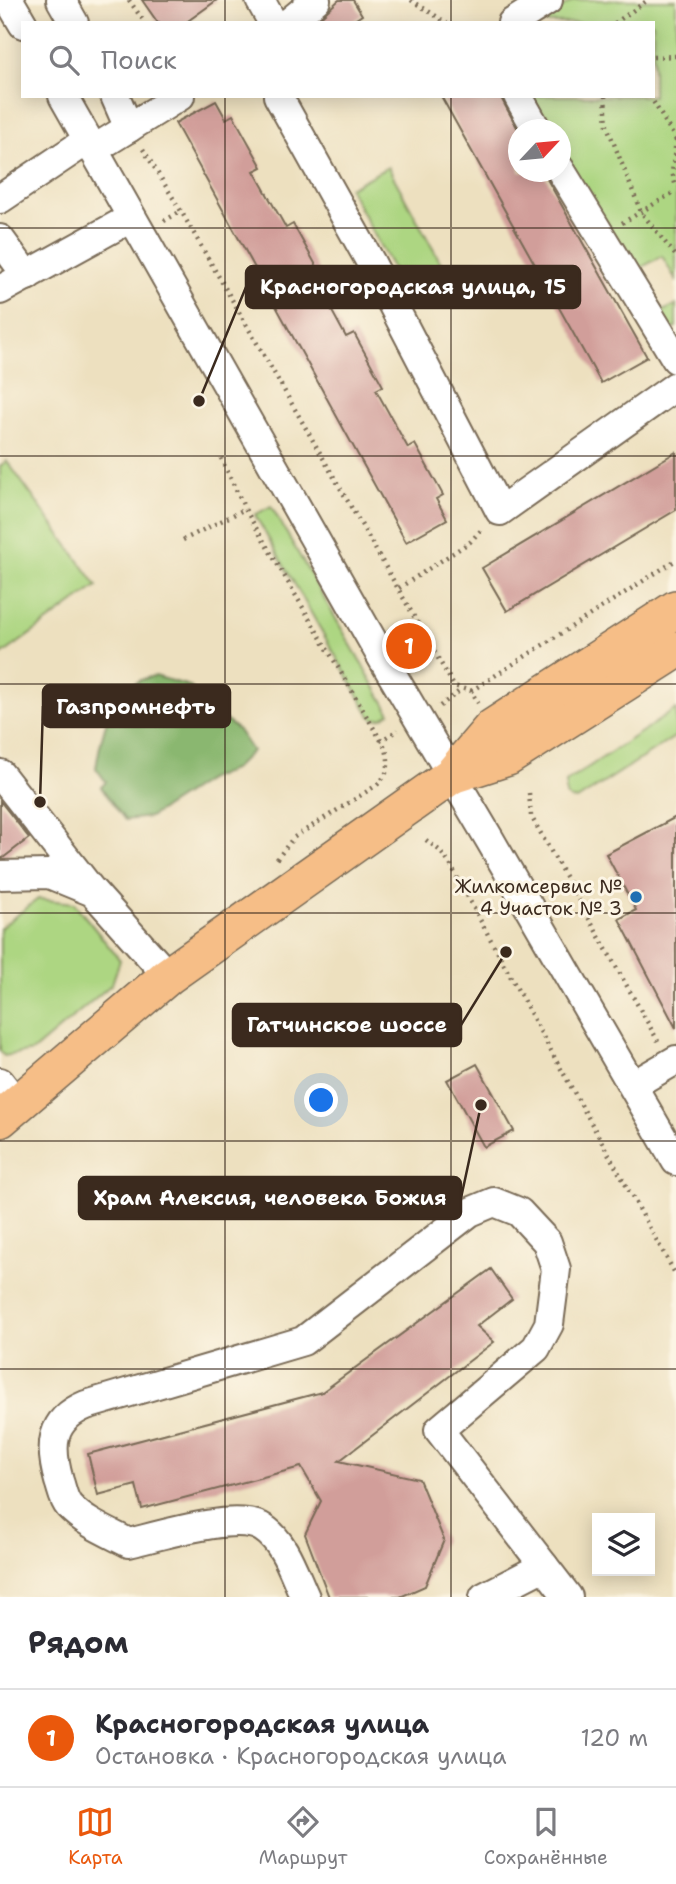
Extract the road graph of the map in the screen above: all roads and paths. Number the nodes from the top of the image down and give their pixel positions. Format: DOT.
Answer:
graph roads {
  1 [pos="9,0"];
  2 [pos="61,0"];
  3 [pos="129,0"];
  4 [pos="260,0"];
  5 [pos="316,0"];
  6 [pos="411,0"];
  7 [pos="548,0"];
  8 [pos="648,0"];
  9 [pos="21,21"];
  10 [pos="73,21"];
  11 [pos="144,21"];
  12 [pos="272,21"];
  13 [pos="290,21"];
  14 [pos="444,21"];
  15 [pos="515,21"];
  16 [pos="618,21"];
  17 [pos="676,56"];
  18 [pos="655,57"];
  19 [pos="65,98"];
  20 [pos="116,98"];
  21 [pos="177,98"];
  22 [pos="279,98"];
  23 [pos="519,98"];
  24 [pos="605,98"];
  25 [pos="651,98"];
  26 [pos="531,119"];
  27 [pos="129,128"];
  28 [pos="676,140"];
  29 [pos="91,145"];
  30 [pos="569,182"];
  31 [pos="676,189"];
  32 [pos="0,199"];
  33 [pos="181,211"];
  34 [pos="641,212"];
  35 [pos="131,218"];
  36 [pos="160,223"];
  37 [pos="600,236"];
  38 [pos="0,239"];
  39 [pos="676,256"];
  40 [pos="27,276"];
  41 [pos="0,290"];
  42 [pos="676,359"];
  43 [pos="676,386"];
  44 [pos="221,458"];
  45 [pos="245,509"];
  46 [pos="500,511"];
  47 [pos="183,540"];
  48 [pos="676,560"];
  49 [pos="398,588"];
  50 [pos="676,609"];
  51 [pos="675,652"];
  52 [pos="462,689"];
  53 [pos="471,691"];
  54 [pos="439,706"];
  55 [pos="480,707"];
  56 [pos="401,728"];
  57 [pos="380,741"];
  58 [pos="0,774"];
  59 [pos="452,775"];
  60 [pos="529,793"];
  61 [pos="293,838"];
  62 [pos="426,840"];
  63 [pos="0,875"];
  64 [pos="93,892"];
  65 [pos="168,976"];
  66 [pos="673,1061"];
  67 [pos="633,1084"];
  68 [pos="6,1102"];
  69 [pos="676,1161"];
  70 [pos="676,1275"];
  71 [pos="544,1566"];
  72 [pos="305,1597"];
  73 [pos="484,1597"];
  74 [pos="568,1597"];
  1 -- 9 [label="street"];
  2 -- 10 [label="street"];
  3 -- 11 [label="path"];
  4 -- 12 [label="street"];
  5 -- 13 [label="street"];
  6 -- 14 [label="path"];
  7 -- 15 [label="street"];
  8 -- 16 [label="path"];
  17 -- 18 [label="path"];
  19 -- 29 [label="street"];
  20 -- 27 [label="street"];
  21 -- 27 [label="street"];
  22 -- 46 [label="street"];
  23 -- 26 [label="street"];
  24 -- 34 [label="path"];
  25 -- 28 [label="path"];
  27 -- 29 [label="street"];
  27 -- 33 [label="path"];
  28 -- 31 [label="path"];
  29 -- 32 [label="street"];
  29 -- 35 [label="street"];
  30 -- 37 [label="street"];
  31 -- 34 [label="path"];
  33 -- 36 [label="path"];
  33 -- 49 [label="path"];
  34 -- 37 [label="path"];
  34 -- 39 [label="path"];
  35 -- 40 [label="street"];
  35 -- 59 [label="street"];
  37 -- 42 [label="street"];
  38 -- 40 [label="street"];
  40 -- 41 [label="street"];
  43 -- 46 [label="street"];
  44 -- 45 [label="path"];
  45 -- 47 [label="path"];
  45 -- 57 [label="path"];
  46 -- 49 [label="path"];
  48 -- 53 [label="path"];
  49 -- 52 [label="path"];
  50 -- 59 [label="main road"];
  51 -- 59 [label="main road"];
  52 -- 53 [label="path"];
  52 -- 54 [label="path"];
  53 -- 55 [label="path"];
  56 -- 57 [label="path"];
  57 -- 61 [label="path"];
  58 -- 64 [label="street"];
  59 -- 65 [label="main road"];
  59 -- 67 [label="street"];
  60 -- 66 [label="path"];
  62 -- 70 [label="path"];
  63 -- 64 [label="street"];
  64 -- 65 [label="street"];
  65 -- 68 [label="main road"];
  66 -- 67 [label="street"];
  67 -- 69 [label="street"];
  71 -- 72 [label="street"];
  71 -- 73 [label="street"];
  71 -- 74 [label="street"];
}
